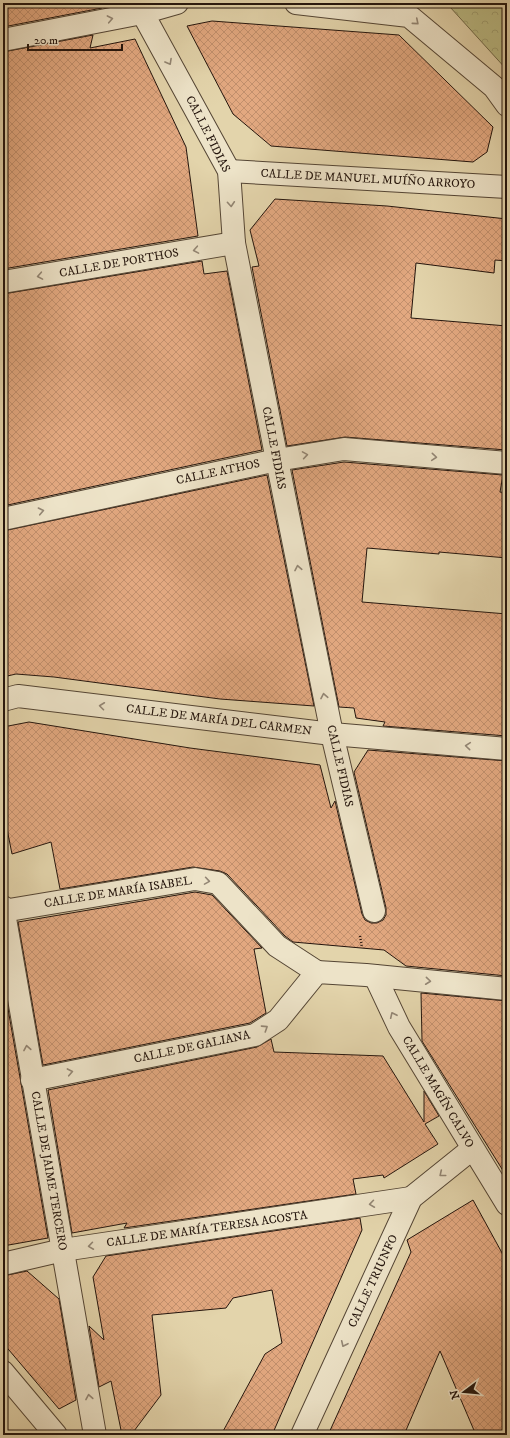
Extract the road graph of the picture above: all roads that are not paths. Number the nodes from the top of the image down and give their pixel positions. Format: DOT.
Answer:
graph roads {
  1 [pos="177,3"];
  2 [pos="296,3"];
  3 [pos="139,8"];
  4 [pos="3,40"];
  5 [pos="507,105"];
  6 [pos="229,171"];
  7 [pos="507,187"];
  8 [pos="234,243"];
  9 [pos="3,282"];
  10 [pos="276,460"];
  11 [pos="507,463"];
  12 [pos="3,519"];
  13 [pos="3,700"];
  14 [pos="332,734"];
  15 [pos="507,749"];
  16 [pos="3,910"];
  17 [pos="374,911"];
  18 [pos="317,972"];
  19 [pos="375,976"];
  20 [pos="507,990"];
  21 [pos="32,1080"];
  22 [pos="472,1149"];
  23 [pos="411,1198"];
  24 [pos="507,1204"];
  25 [pos="63,1250"];
  26 [pos="3,1264"];
  27 [pos="3,1372"];
  28 [pos="56,1435"];
  29 [pos="95,1435"];
  30 [pos="302,1435"];
  1 -- 3 [label="street"];
  2 -- 5 [label="street, one-way"];
  4 -- 3 [label="street, one-way"];
  3 -- 6 [label="street, CALLE FIDIAS, one-way"];
  6 -- 7 [label="street, CALLE DE MANUEL MUÍÑO ARROYO"];
  6 -- 8 [label="street, CALLE FIDIAS, one-way"];
  8 -- 9 [label="street, CALLE DE PORTHOS, one-way"];
  8 -- 10 [label="street, CALLE FIDIAS"];
  10 -- 11 [label="street, CALLE ATHOS, one-way"];
  12 -- 10 [label="street, CALLE ATHOS, one-way"];
  14 -- 10 [label="street, CALLE FIDIAS, one-way"];
  14 -- 13 [label="street, CALLE DE MARÍA DEL CARMEN, one-way"];
  15 -- 14 [label="street, CALLE DE MARÍA DEL CARMEN, one-way"];
  14 -- 17 [label="street, CALLE FIDIAS"];
  16 -- 18 [label="street, CALLE DE MARÍA ISABEL, one-way"];
  21 -- 16 [label="street, CALLE DE JAIME TERCERO, one-way"];
  18 -- 19 [label="street"];
  21 -- 18 [label="street, CALLE DE GALIANA, one-way"];
  19 -- 20 [label="street, one-way"];
  22 -- 19 [label="street, CALLE MAGÍN CALVO, one-way"];
  21 -- 25 [label="street, CALLE DE JAIME TERCERO"];
  22 -- 23 [label="street, CALLE TRIUNFO, one-way"];
  22 -- 24 [label="street, CALLE MAGÍN CALVO"];
  23 -- 25 [label="street, CALLE DE MARÍA TERESA ACOSTA, one-way"];
  23 -- 30 [label="street, CALLE TRIUNFO, one-way"];
  25 -- 26 [label="street, CALLE DE MARÍA TERESA ACOSTA"];
  29 -- 25 [label="street, CALLE DE JAIME TERCERO, one-way"];
  27 -- 28 [label="street"];
}
